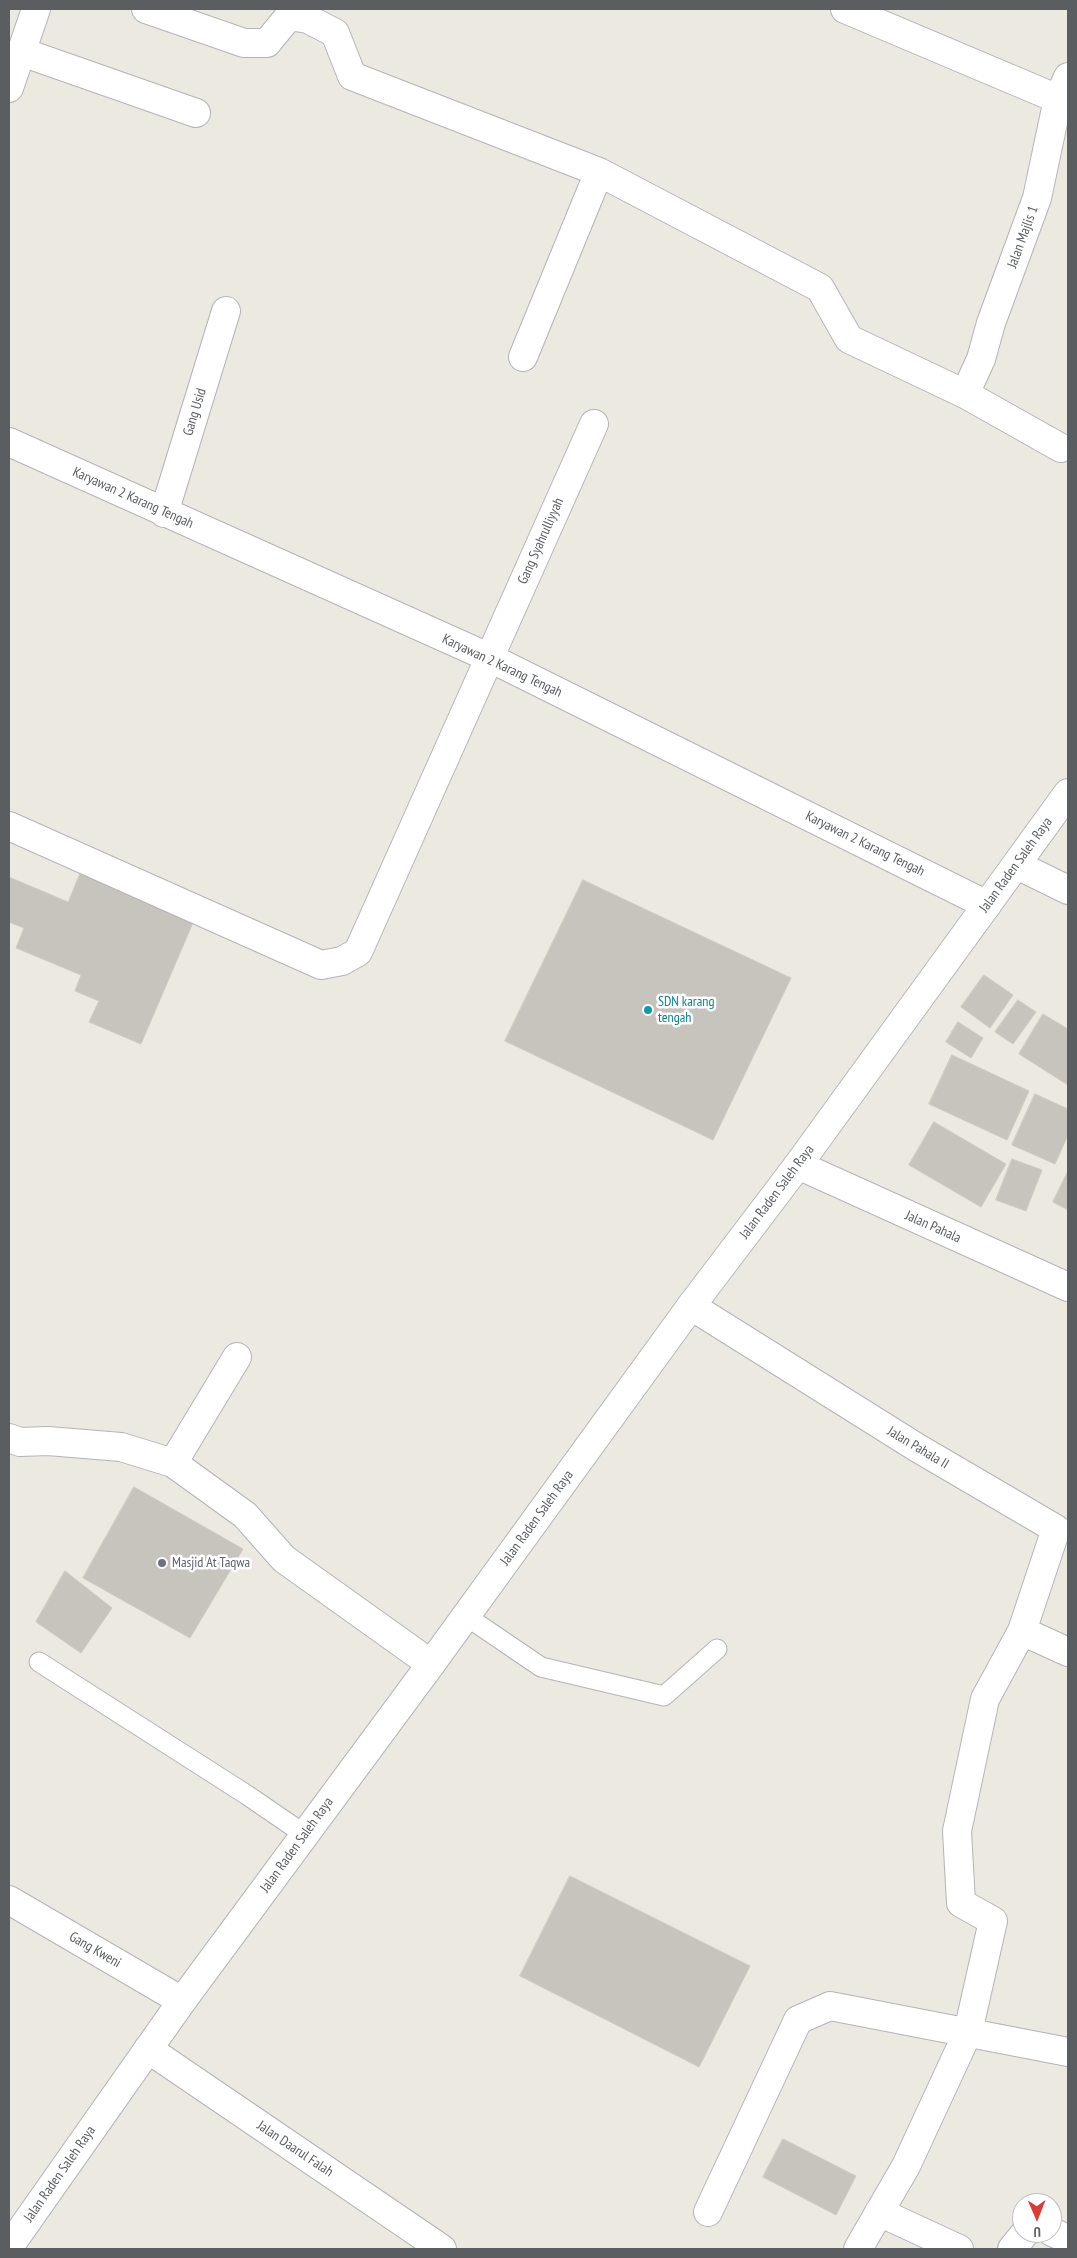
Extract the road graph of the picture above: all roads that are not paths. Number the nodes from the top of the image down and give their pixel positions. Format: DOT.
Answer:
graph roads {
  1 [pos="36,9"];
  2 [pos="146,9"];
  3 [pos="845,9"];
  4 [pos="22,52"];
  5 [pos="9,88"];
  6 [pos="1063,88"];
  7 [pos="196,113"];
  8 [pos="599,172"];
  9 [pos="226,311"];
  10 [pos="523,357"];
  11 [pos="965,394"];
  12 [pos="594,424"];
  13 [pos="9,442"];
  14 [pos="1061,448"];
  15 [pos="164,513"];
  16 [pos="488,658"];
  17 [pos="1068,793"];
  18 [pos="10,829"];
  19 [pos="1017,865"];
  20 [pos="1068,890"];
  21 [pos="987,905"];
  22 [pos="798,1165"];
  23 [pos="1068,1287"];
  24 [pos="691,1306"];
  25 [pos="237,1356"];
  26 [pos="9,1438"];
  27 [pos="173,1463"];
  28 [pos="466,1616"];
  29 [pos="1022,1631"];
  30 [pos="717,1649"];
  31 [pos="1068,1652"];
  32 [pos="40,1662"];
  33 [pos="431,1664"];
  34 [pos="304,1834"];
  35 [pos="9,1900"];
  36 [pos="182,2000"];
  37 [pos="968,2032"];
  38 [pos="148,2049"];
  39 [pos="1068,2052"];
  40 [pos="708,2212"];
  41 [pos="879,2212"];
  42 [pos="9,2247"];
  43 [pos="442,2249"];
  44 [pos="858,2249"];
  45 [pos="959,2249"];
  1 -- 4 [label="street"];
  2 -- 8 [label="street"];
  3 -- 6 [label="street"];
  4 -- 5 [label="street"];
  4 -- 7 [label="street"];
  6 -- 11 [label="street, Jalan Majlis 1"];
  8 -- 10 [label="street"];
  8 -- 11 [label="street"];
  9 -- 15 [label="street, Gang Usid"];
  11 -- 14 [label="street"];
  12 -- 16 [label="street, Gang Syahrulliyyah"];
  13 -- 15 [label="street, Karyawan 2 Karang Tengah"];
  15 -- 16 [label="street, Karyawan 2 Karang Tengah"];
  16 -- 18 [label="street, Gang Syahrulliyyah"];
  16 -- 21 [label="street, Karyawan 2 Karang Tengah"];
  17 -- 19 [label="street, Jalan Raden Saleh Raya"];
  19 -- 20 [label="street"];
  19 -- 21 [label="street, Jalan Raden Saleh Raya"];
  21 -- 22 [label="street, Jalan Raden Saleh Raya"];
  22 -- 23 [label="street, Jalan Pahala"];
  22 -- 24 [label="street, Jalan Raden Saleh Raya"];
  24 -- 28 [label="street, Jalan Raden Saleh Raya"];
  24 -- 29 [label="street, Jalan Pahala II"];
  25 -- 27 [label="street"];
  26 -- 27 [label="street"];
  27 -- 33 [label="street"];
  28 -- 30 [label="lane"];
  28 -- 33 [label="street, Jalan Raden Saleh Raya"];
  29 -- 31 [label="street"];
  29 -- 37 [label="street"];
  32 -- 34 [label="lane"];
  33 -- 34 [label="street, Jalan Raden Saleh Raya"];
  34 -- 36 [label="street, Jalan Raden Saleh Raya"];
  35 -- 36 [label="street, Gang Kweni"];
  36 -- 38 [label="street, Jalan Raden Saleh Raya"];
  37 -- 39 [label="street"];
  37 -- 40 [label="street"];
  37 -- 41 [label="street"];
  38 -- 42 [label="street, Jalan Raden Saleh Raya"];
  38 -- 43 [label="street, Jalan Daarul Falah"];
  41 -- 44 [label="street"];
  41 -- 45 [label="street"];
}
